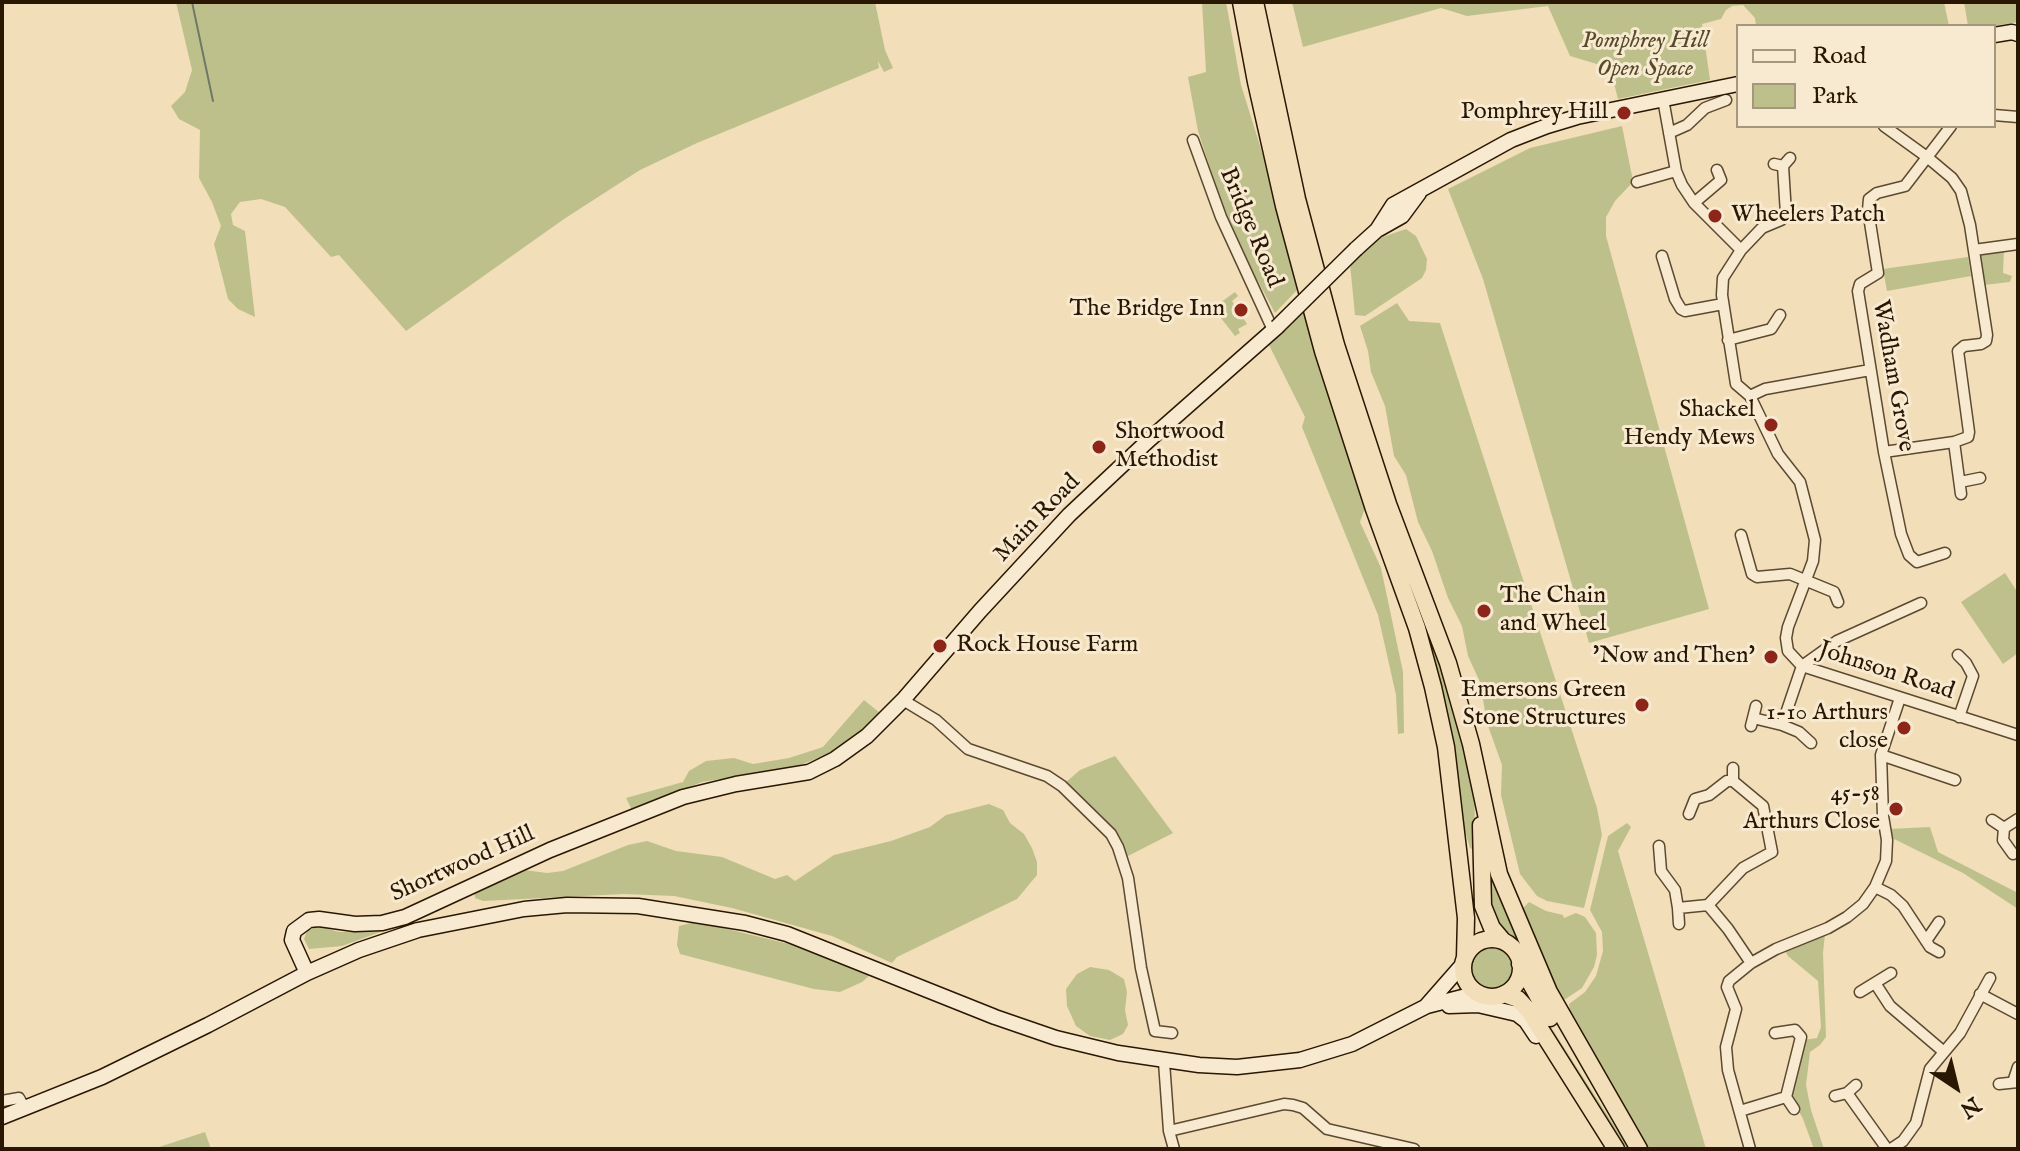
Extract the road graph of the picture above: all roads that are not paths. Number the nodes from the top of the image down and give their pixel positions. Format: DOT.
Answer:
graph roads {
  1 [pos="1241,2"];
  2 [pos="1255,2"];
  3 [pos="2018,34"];
  4 [pos="1996,35"];
  5 [pos="1736,84"];
  6 [pos="1663,99"];
  7 [pos="1726,100"];
  8 [pos="1996,115"];
  9 [pos="2018,117"];
  10 [pos="1887,128"];
  11 [pos="1949,128"];
  12 [pos="1669,133"];
  13 [pos="1193,140"];
  14 [pos="1927,157"];
  15 [pos="1783,162"];
  16 [pos="1676,171"];
  17 [pos="1722,178"];
  18 [pos="1637,182"];
  19 [pos="1694,203"];
  20 [pos="2018,244"];
  21 [pos="1741,250"];
  22 [pos="1974,250"];
  23 [pos="1662,256"];
  24 [pos="1723,304"];
  25 [pos="1780,315"];
  26 [pos="1275,328"];
  27 [pos="1728,340"];
  28 [pos="1870,370"];
  29 [pos="1750,396"];
  30 [pos="1954,442"];
  31 [pos="1884,452"];
  32 [pos="1980,478"];
  33 [pos="1741,535"];
  34 [pos="1946,553"];
  35 [pos="1806,579"];
  36 [pos="1838,602"];
  37 [pos="1921,603"];
  38 [pos="1958,655"];
  39 [pos="1802,666"];
  40 [pos="1900,698"];
  41 [pos="903,700"];
  42 [pos="1756,706"];
  43 [pos="1959,717"];
  44 [pos="1782,725"];
  45 [pos="2018,735"];
  46 [pos="1811,743"];
  47 [pos="1881,755"];
  48 [pos="1733,768"];
  49 [pos="1955,780"];
  50 [pos="1733,781"];
  51 [pos="1481,787"];
  52 [pos="1689,814"];
  53 [pos="2018,819"];
  54 [pos="1992,820"];
  55 [pos="2004,828"];
  56 [pos="1659,846"];
  57 [pos="2013,854"];
  58 [pos="1875,887"];
  59 [pos="1708,905"];
  60 [pos="1678,908"];
  61 [pos="1939,922"];
  62 [pos="1679,924"];
  63 [pos="1503,941"];
  64 [pos="1926,941"];
  65 [pos="1939,952"];
  66 [pos="1464,961"];
  67 [pos="1751,963"];
  68 [pos="1520,964"];
  69 [pos="307,973"];
  70 [pos="1891,973"];
  71 [pos="1990,978"];
  72 [pos="1875,983"];
  73 [pos="1860,992"];
  74 [pos="1478,993"];
  75 [pos="1504,994"];
  76 [pos="1980,994"];
  77 [pos="1427,1006"];
  78 [pos="2018,1014"];
  79 [pos="1395,1023"];
  80 [pos="1172,1033"];
  81 [pos="1775,1033"];
  82 [pos="1944,1052"];
  83 [pos="1164,1062"];
  84 [pos="2018,1067"];
  85 [pos="2015,1082"];
  86 [pos="1999,1084"];
  87 [pos="1788,1092"];
  88 [pos="1835,1096"];
  89 [pos="2,1101"];
  90 [pos="25,1109"];
  91 [pos="1794,1109"];
  92 [pos="1740,1111"];
  93 [pos="2,1117"];
  94 [pos="1169,1131"];
  95 [pos="1174,1149"];
  96 [pos="1414,1149"];
  97 [pos="1615,1149"];
  98 [pos="1637,1149"];
  99 [pos="1750,1149"];
  100 [pos="1889,1149"];
  1 -- 66 [label="highway"];
  2 -- 51 [label="highway"];
  3 -- 4 [label="main road"];
  5 -- 6 [label="main road"];
  6 -- 12 [label="street"];
  6 -- 26 [label="main road, Main Road, bridge"];
  7 -- 12 [label="street"];
  8 -- 9 [label="street"];
  10 -- 14 [label="street"];
  11 -- 14 [label="street, Wadham Grove"];
  12 -- 16 [label="street"];
  13 -- 26 [label="street, Bridge Road"];
  14 -- 22 [label="street"];
  14 -- 28 [label="street, Wadham Grove"];
  15 -- 21 [label="street"];
  16 -- 18 [label="street"];
  16 -- 19 [label="street"];
  17 -- 19 [label="street"];
  19 -- 21 [label="street"];
  20 -- 22 [label="street"];
  21 -- 24 [label="street, Johnson Road"];
  22 -- 30 [label="street"];
  23 -- 24 [label="street"];
  24 -- 27 [label="street, Johnson Road"];
  25 -- 27 [label="street"];
  26 -- 41 [label="main road, Main Road"];
  27 -- 29 [label="street, Johnson Road"];
  28 -- 29 [label="street"];
  28 -- 31 [label="street, Wadham Grove"];
  29 -- 35 [label="street, Johnson Road"];
  30 -- 31 [label="street"];
  30 -- 32 [label="street"];
  31 -- 34 [label="street, Wadham Grove"];
  33 -- 35 [label="street"];
  35 -- 36 [label="street"];
  35 -- 39 [label="street, Johnson Road"];
  37 -- 39 [label="street"];
  38 -- 43 [label="street, Johnson Road"];
  39 -- 40 [label="street, Johnson Road"];
  39 -- 44 [label="street"];
  40 -- 43 [label="street, Johnson Road"];
  40 -- 47 [label="street"];
  41 -- 69 [label="main road, Shortwood Hill"];
  41 -- 80 [label="street"];
  42 -- 44 [label="street"];
  43 -- 45 [label="street, Johnson Road"];
  44 -- 46 [label="street"];
  47 -- 49 [label="street"];
  47 -- 58 [label="street"];
  48 -- 50 [label="street"];
  50 -- 52 [label="street"];
  50 -- 59 [label="street"];
  51 -- 63 [label="highway"];
  51 -- 98 [label="highway"];
  53 -- 55 [label="street"];
  54 -- 55 [label="street"];
  55 -- 57 [label="street"];
  56 -- 60 [label="street"];
  58 -- 64 [label="street"];
  58 -- 67 [label="street"];
  59 -- 60 [label="street"];
  59 -- 67 [label="street"];
  60 -- 62 [label="street"];
  61 -- 64 [label="street"];
  63 -- 66 [label="highway"];
  63 -- 68 [label="highway"];
  64 -- 65 [label="street"];
  66 -- 74 [label="highway"];
  66 -- 77 [label="main road"];
  67 -- 92 [label="street"];
  68 -- 75 [label="highway"];
  68 -- 98 [label="highway"];
  69 -- 83 [label="main road"];
  69 -- 90 [label="main road"];
  70 -- 72 [label="street"];
  71 -- 76 [label="street"];
  72 -- 73 [label="street"];
  72 -- 82 [label="street"];
  74 -- 75 [label="highway"];
  74 -- 77 [label="main road"];
  75 -- 97 [label="highway"];
  76 -- 78 [label="street"];
  76 -- 82 [label="street"];
  77 -- 79 [label="main road"];
  79 -- 83 [label="main road"];
  79 -- 97 [label="main road"];
  81 -- 87 [label="street"];
  82 -- 100 [label="street"];
  83 -- 94 [label="street"];
  84 -- 85 [label="street"];
  85 -- 86 [label="street"];
  87 -- 91 [label="street"];
  87 -- 92 [label="street"];
  88 -- 100 [label="street"];
  89 -- 90 [label="street"];
  90 -- 93 [label="main road"];
  92 -- 99 [label="street"];
  94 -- 95 [label="street"];
  94 -- 96 [label="street"];
}
